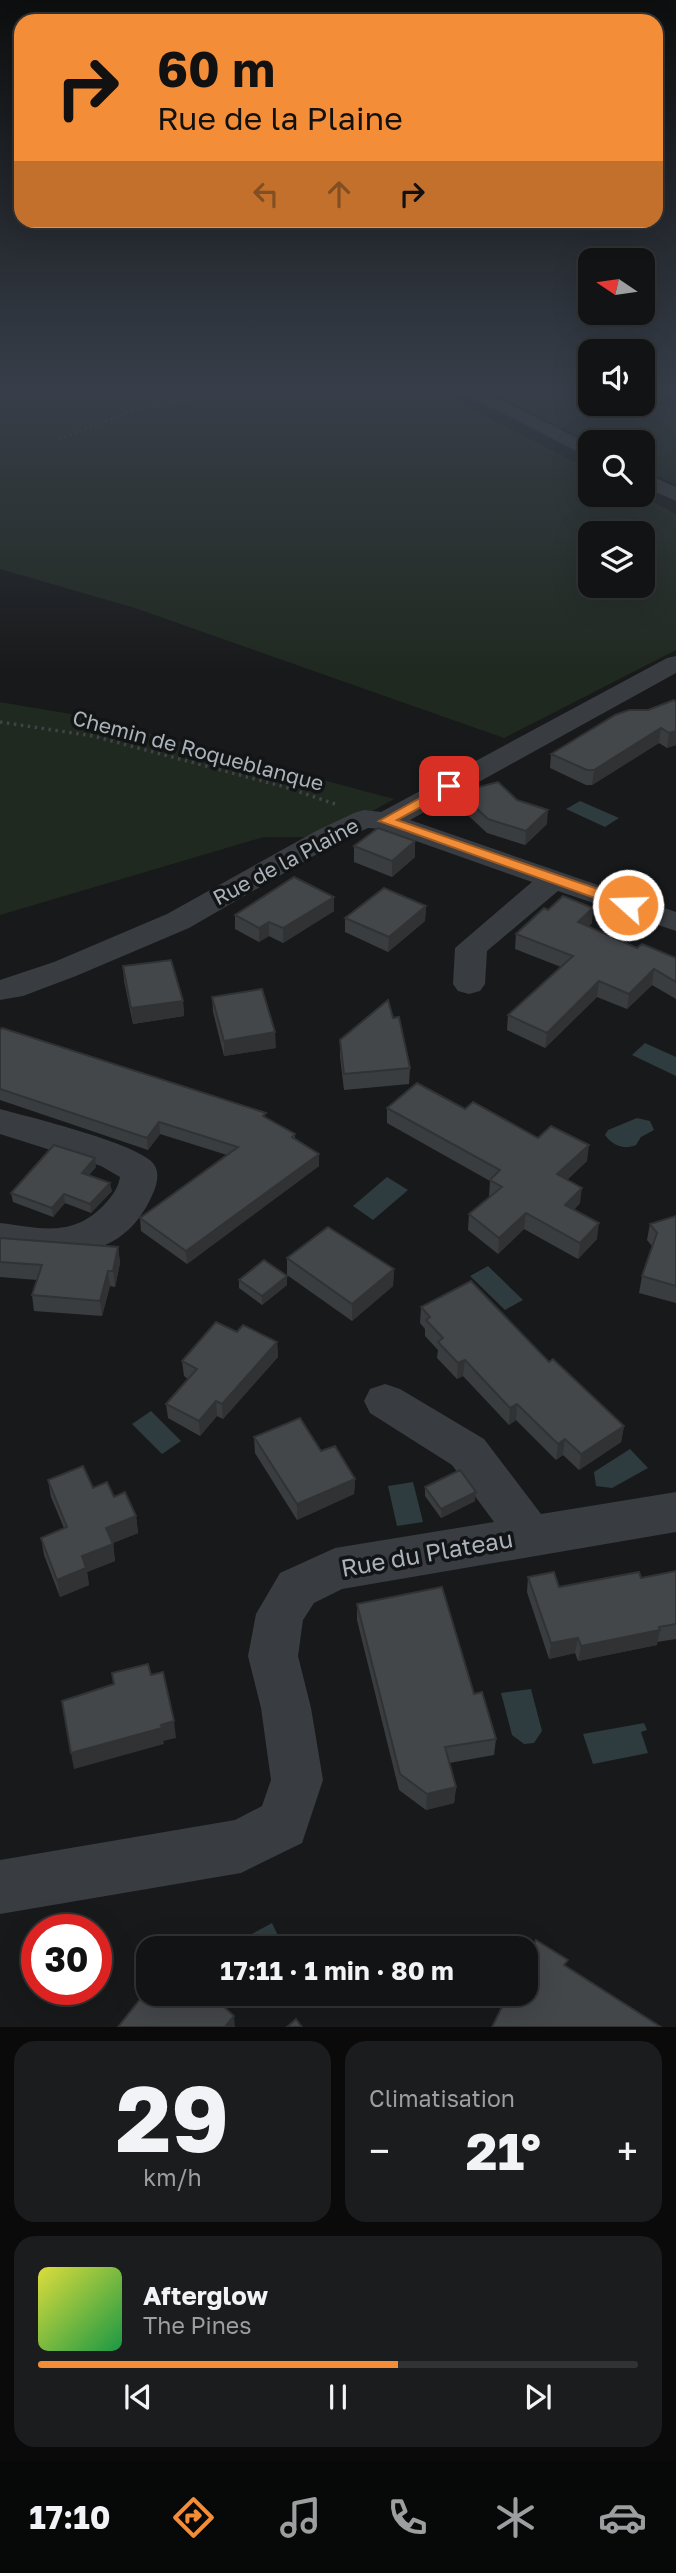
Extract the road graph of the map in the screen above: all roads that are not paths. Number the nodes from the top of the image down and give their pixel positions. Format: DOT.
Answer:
graph roads {
  1 [pos="655,484"];
  2 [pos="676,495"];
  3 [pos="676,663"];
  4 [pos="386,821"];
  5 [pos="555,878"];
  6 [pos="676,922"];
  7 [pos="469,984"];
  8 [pos="0,990"];
  9 [pos="0,1122"];
  10 [pos="0,1237"];
  11 [pos="385,1401"];
  12 [pos="676,1512"];
  13 [pos="530,1535"];
  14 [pos="0,1887"];
  1 -- 2 [label="street"];
  3 -- 4 [label="street, Rue de la Plaine"];
  4 -- 5 [label="street"];
  4 -- 8 [label="street, Rue de la Plaine"];
  5 -- 6 [label="street"];
  5 -- 7 [label="street"];
  9 -- 10 [label="street"];
  11 -- 13 [label="street"];
  12 -- 13 [label="street, Rue du Plateau"];
  13 -- 14 [label="street, Rue du Plateau"];
}
